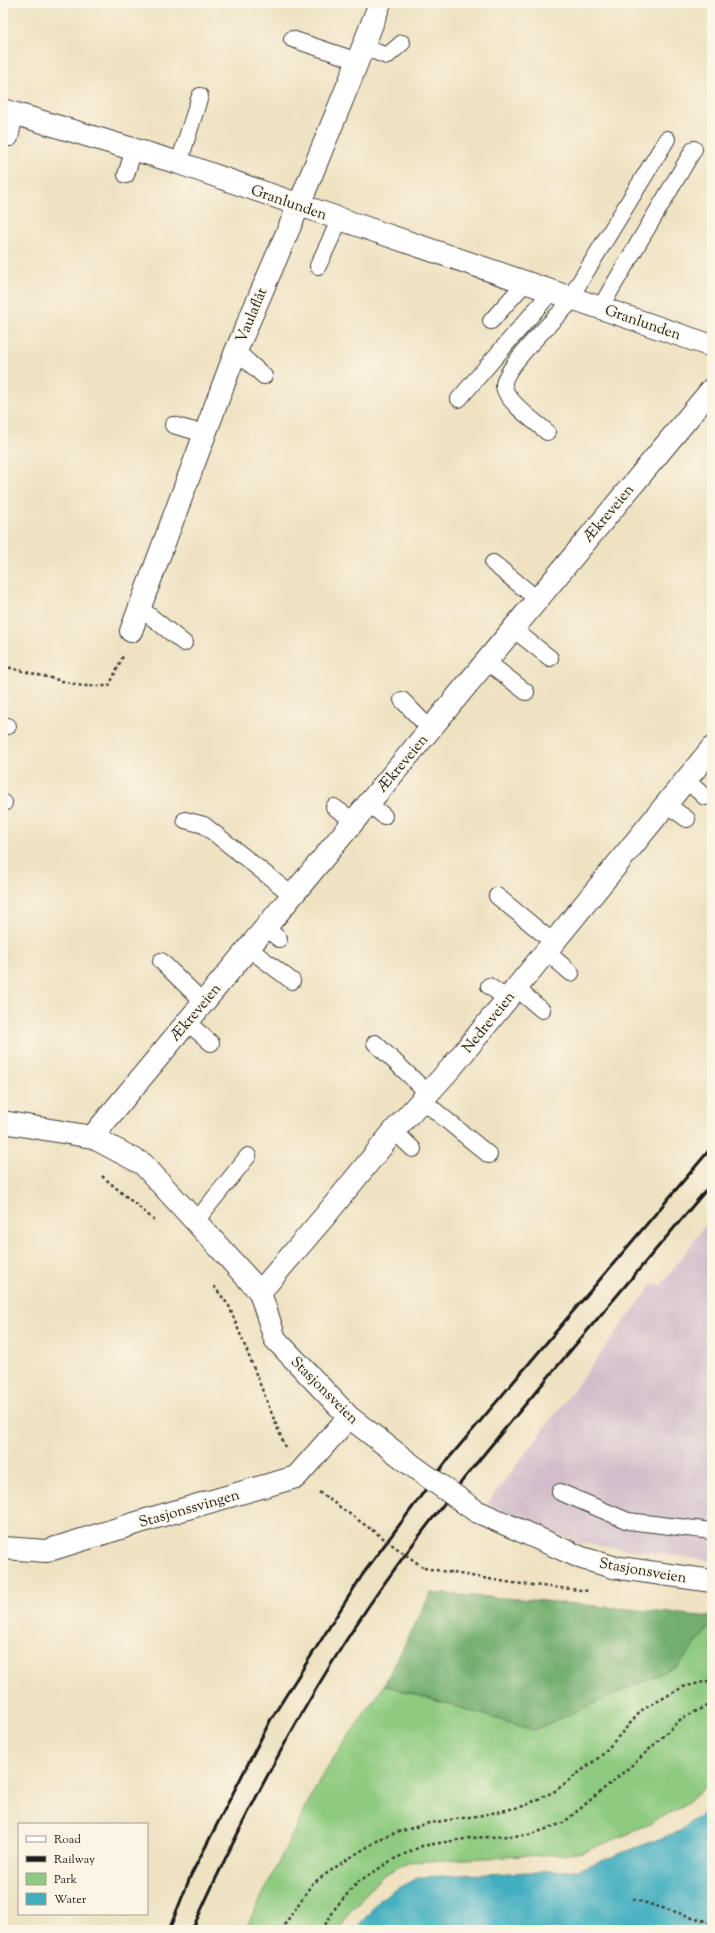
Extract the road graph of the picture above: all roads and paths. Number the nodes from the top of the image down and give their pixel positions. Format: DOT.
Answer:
graph roads {
  1 [pos="380,3"];
  2 [pos="292,39"];
  3 [pos="402,43"];
  4 [pos="361,54"];
  5 [pos="200,96"];
  6 [pos="9,112"];
  7 [pos="10,138"];
  8 [pos="666,139"];
  9 [pos="694,148"];
  10 [pos="134,149"];
  11 [pos="179,163"];
  12 [pos="126,175"];
  13 [pos="299,205"];
  14 [pos="340,219"];
  15 [pos="318,266"];
  16 [pos="525,283"];
  17 [pos="565,296"];
  18 [pos="600,308"];
  19 [pos="492,321"];
  20 [pos="712,346"];
  21 [pos="236,351"];
  22 [pos="264,376"];
  23 [pos="712,388"];
  24 [pos="459,399"];
  25 [pos="173,425"];
  26 [pos="547,432"];
  27 [pos="205,434"];
  28 [pos="493,563"];
  29 [pos="538,599"];
  30 [pos="140,608"];
  31 [pos="512,629"];
  32 [pos="131,631"];
  33 [pos="184,643"];
  34 [pos="550,658"];
  35 [pos="486,661"];
  36 [pos="3,666"];
  37 [pos="526,692"];
  38 [pos="402,700"];
  39 [pos="430,729"];
  40 [pos="712,748"];
  41 [pos="686,780"];
  42 [pos="705,797"];
  43 [pos="666,804"];
  44 [pos="334,807"];
  45 [pos="687,819"];
  46 [pos="185,820"];
  47 [pos="354,821"];
  48 [pos="292,895"];
  49 [pos="497,896"];
  50 [pos="549,947"];
  51 [pos="248,948"];
  52 [pos="161,961"];
  53 [pos="571,973"];
  54 [pos="292,981"];
  55 [pos="489,986"];
  56 [pos="511,994"];
  57 [pos="203,1002"];
  58 [pos="542,1010"];
  59 [pos="187,1022"];
  60 [pos="210,1042"];
  61 [pos="375,1043"];
  62 [pos="425,1096"];
  63 [pos="3,1122"];
  64 [pos="394,1131"];
  65 [pos="92,1137"];
  66 [pos="413,1149"];
  67 [pos="489,1154"];
  68 [pos="248,1156"];
  69 [pos="98,1172"];
  70 [pos="196,1221"];
  71 [pos="157,1223"];
  72 [pos="212,1282"];
  73 [pos="260,1292"];
  74 [pos="349,1416"];
  75 [pos="296,1477"];
  76 [pos="560,1492"];
  77 [pos="712,1531"];
  78 [pos="3,1548"];
  79 [pos="712,1580"];
  80 [pos="597,1592"];
  81 [pos="712,1680"];
  82 [pos="712,1704"];
  83 [pos="633,1899"];
  84 [pos="712,1923"];
  85 [pos="281,1930"];
  86 [pos="322,1930"];
  1 -- 4 [label="street, Vaulaflåt"];
  2 -- 4 [label="lane"];
  3 -- 4 [label="lane"];
  4 -- 13 [label="street, Vaulaflåt"];
  5 -- 11 [label="lane"];
  6 -- 7 [label="lane"];
  6 -- 10 [label="street, Granlunden"];
  8 -- 17 [label="lane"];
  9 -- 18 [label="lane"];
  10 -- 11 [label="street, Granlunden"];
  10 -- 12 [label="lane"];
  11 -- 13 [label="street, Granlunden"];
  13 -- 14 [label="street, Granlunden"];
  13 -- 21 [label="street, Vaulaflåt"];
  14 -- 15 [label="lane"];
  14 -- 16 [label="street, Granlunden"];
  16 -- 17 [label="street, Granlunden"];
  16 -- 19 [label="lane"];
  17 -- 18 [label="street, Granlunden"];
  17 -- 24 [label="lane"];
  17 -- 26 [label="lane"];
  18 -- 20 [label="street, Granlunden"];
  21 -- 22 [label="lane"];
  21 -- 27 [label="street, Vaulaflåt"];
  23 -- 29 [label="street, Ækreveien"];
  25 -- 27 [label="lane"];
  27 -- 30 [label="street, Vaulaflåt"];
  28 -- 29 [label="lane"];
  29 -- 31 [label="street, Ækreveien"];
  30 -- 32 [label="street, Vaulaflåt"];
  30 -- 33 [label="lane"];
  31 -- 34 [label="lane"];
  31 -- 35 [label="street, Ækreveien"];
  32 -- 36 [label="path"];
  35 -- 37 [label="lane"];
  35 -- 39 [label="street, Ækreveien"];
  38 -- 39 [label="lane"];
  39 -- 47 [label="street, Ækreveien"];
  40 -- 41 [label="street, Nedreveien"];
  41 -- 42 [label="lane"];
  41 -- 43 [label="street, Nedreveien"];
  43 -- 45 [label="lane"];
  43 -- 50 [label="street, Nedreveien"];
  44 -- 47 [label="lane"];
  46 -- 48 [label="lane"];
  47 -- 48 [label="street, Ækreveien"];
  48 -- 51 [label="street, Ækreveien"];
  49 -- 50 [label="lane"];
  50 -- 53 [label="lane"];
  50 -- 56 [label="street, Nedreveien"];
  51 -- 54 [label="lane"];
  51 -- 57 [label="street, Ækreveien"];
  52 -- 57 [label="lane"];
  55 -- 56 [label="lane"];
  56 -- 58 [label="lane"];
  56 -- 62 [label="street, Nedreveien"];
  57 -- 59 [label="street, Ækreveien"];
  59 -- 60 [label="lane"];
  59 -- 65 [label="street, Ækreveien"];
  61 -- 62 [label="lane"];
  62 -- 64 [label="street, Nedreveien"];
  62 -- 67 [label="lane"];
  63 -- 65 [label="street, Stasjonsveien"];
  64 -- 66 [label="lane"];
  64 -- 73 [label="street, Nedreveien"];
  65 -- 70 [label="street, Stasjonsveien"];
  68 -- 70 [label="lane"];
  69 -- 71 [label="path"];
  70 -- 73 [label="street, Stasjonsveien"];
  72 -- 75 [label="path"];
  73 -- 74 [label="street, Stasjonsveien"];
  74 -- 75 [label="street"];
  74 -- 79 [label="street, Stasjonsveien, bridge"];
  75 -- 78 [label="street, Stasjonssvingen"];
  75 -- 80 [label="path, bridge"];
  76 -- 77 [label="lane"];
  81 -- 85 [label="path"];
  82 -- 86 [label="path"];
  83 -- 84 [label="path"];
}
